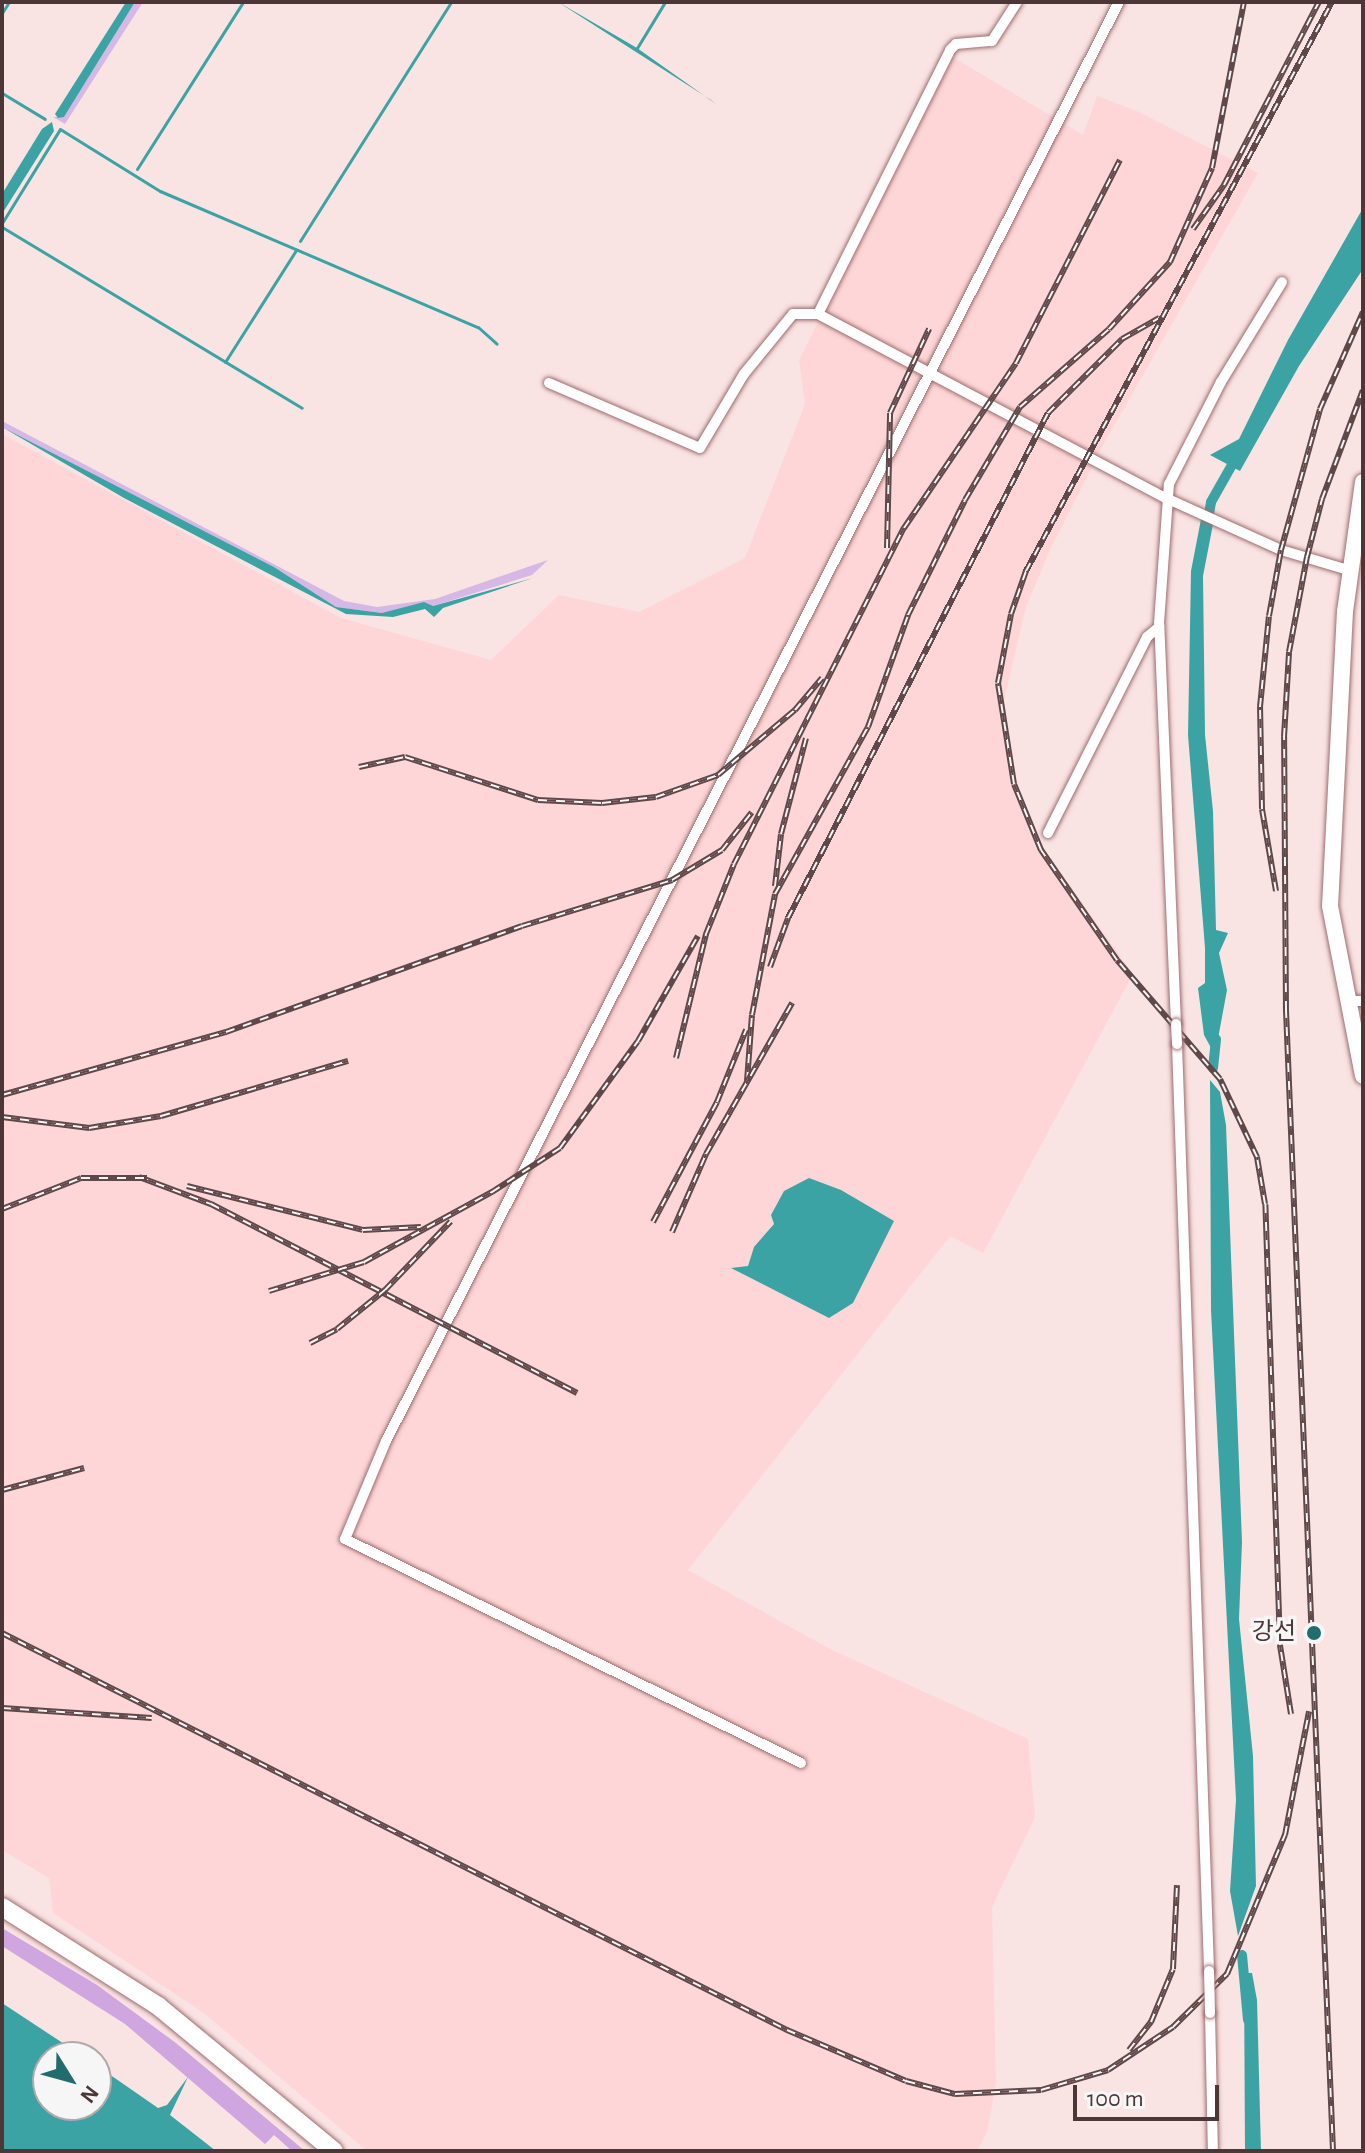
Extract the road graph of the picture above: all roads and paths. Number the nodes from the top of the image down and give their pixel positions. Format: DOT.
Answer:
graph roads {
  1 [pos="1017,2"];
  2 [pos="1119,2"];
  3 [pos="1282,282"];
  4 [pos="818,314"];
  5 [pos="933,374"];
  6 [pos="549,383"];
  7 [pos="1363,482"];
  8 [pos="1168,499"];
  9 [pos="1348,570"];
  10 [pos="1159,627"];
  11 [pos="1048,833"];
  12 [pos="1355,1001"];
  13 [pos="1363,1076"];
  14 [pos="801,1763"];
  15 [pos="2,1907"];
  16 [pos="334,2151"];
  17 [pos="1213,2151"];
  1 -- 4 [label="street"];
  2 -- 5 [label="street"];
  3 -- 8 [label="street"];
  4 -- 5 [label="street"];
  4 -- 6 [label="street"];
  5 -- 8 [label="street"];
  5 -- 14 [label="street"];
  7 -- 9 [label="main road"];
  8 -- 9 [label="street"];
  8 -- 10 [label="street"];
  9 -- 12 [label="main road"];
  10 -- 11 [label="street"];
  10 -- 17 [label="street, bridge"];
  12 -- 13 [label="main road"];
  15 -- 16 [label="highway"];
}
